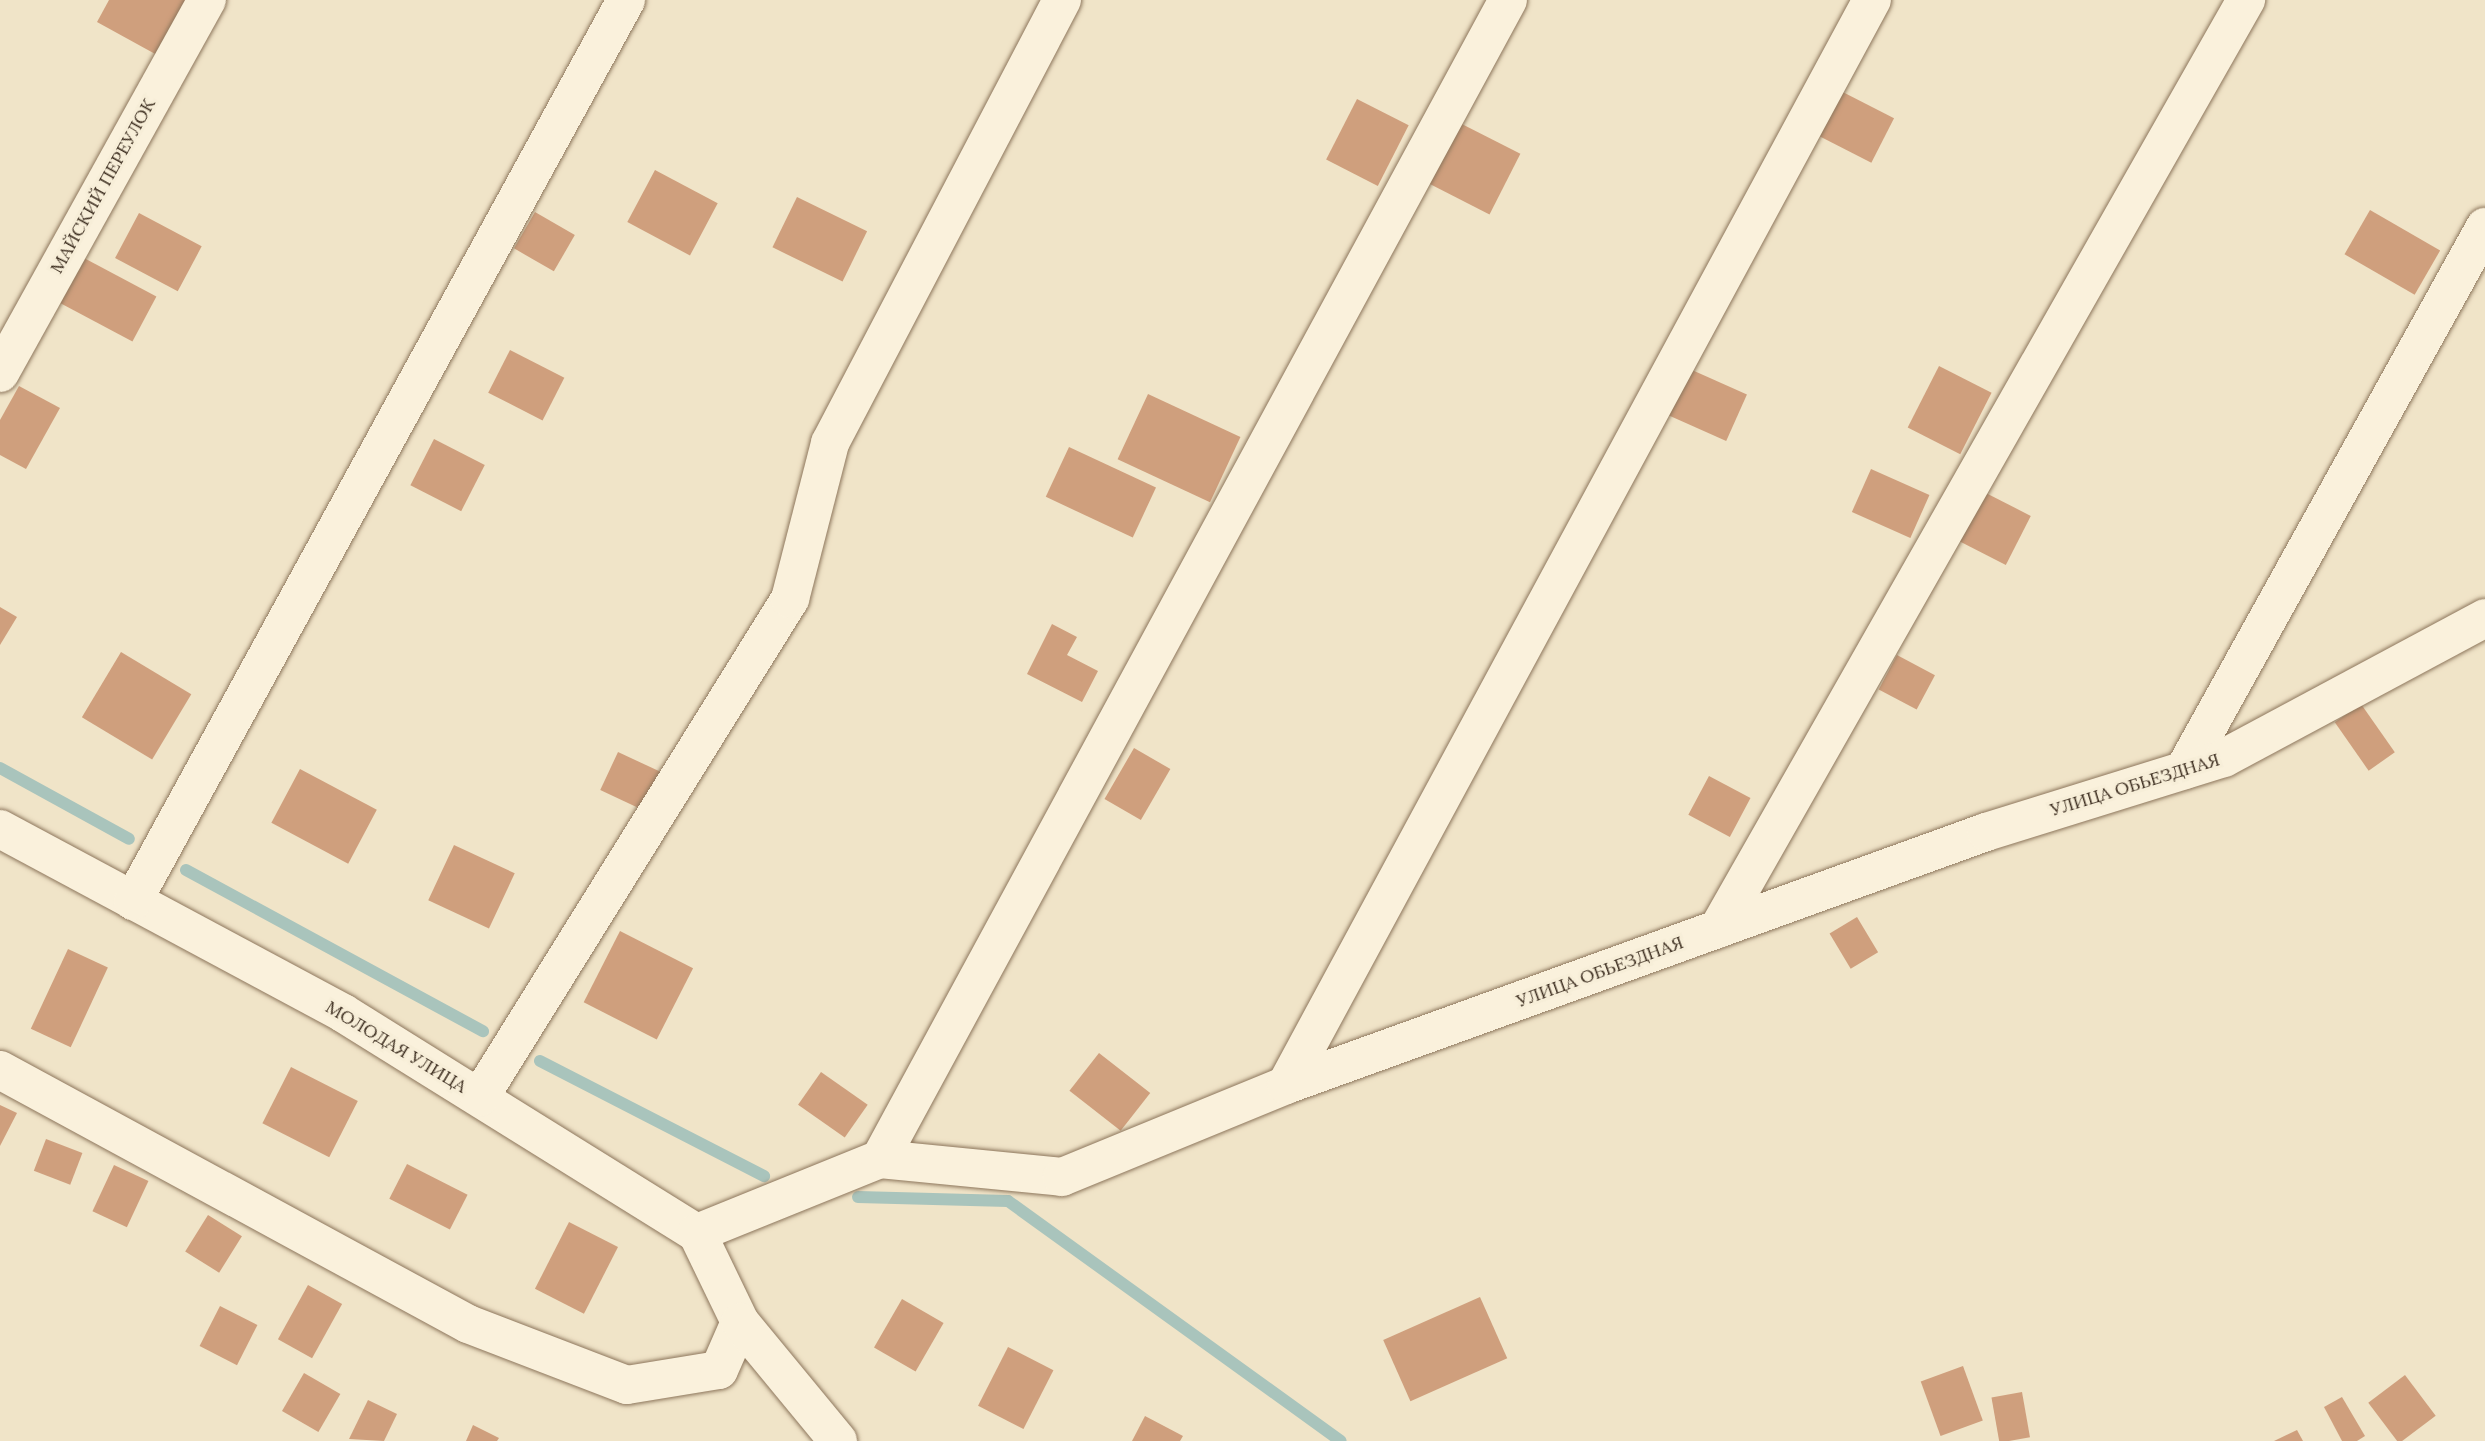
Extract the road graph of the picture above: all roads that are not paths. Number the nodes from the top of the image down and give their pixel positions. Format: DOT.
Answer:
graph roads {
  1 [pos="207,0"];
  2 [pos="626,0"];
  3 [pos="1062,0"];
  4 [pos="1508,0"];
  5 [pos="1872,0"];
  6 [pos="2246,0"];
  7 [pos="2485,227"];
  8 [pos="0,373"];
  9 [pos="2485,618"];
  10 [pos="2185,770"];
  11 [pos="0,830"];
  12 [pos="133,901"];
  13 [pos="1718,929"];
  14 [pos="0,1070"];
  15 [pos="1286,1085"];
  16 [pos="480,1097"];
  17 [pos="880,1159"];
  18 [pos="697,1233"];
  19 [pos="740,1322"];
  20 [pos="838,1441"];
  1 -- 8 [label="street, МАЙСКИЙ ПЕРЕУЛОК"];
  2 -- 12 [label="street"];
  3 -- 16 [label="street"];
  4 -- 17 [label="street"];
  5 -- 15 [label="street"];
  6 -- 13 [label="street"];
  7 -- 10 [label="street"];
  9 -- 10 [label="street, УЛИЦА ОБЬЕЗДНАЯ"];
  10 -- 13 [label="street, УЛИЦА ОБЬЕЗДНАЯ"];
  11 -- 12 [label="street, МОЛОДАЯ УЛИЦА"];
  12 -- 16 [label="street, МОЛОДАЯ УЛИЦА"];
  13 -- 15 [label="street, УЛИЦА ОБЬЕЗДНАЯ"];
  14 -- 19 [label="street"];
  15 -- 17 [label="street, УЛИЦА ОБЬЕЗДНАЯ"];
  16 -- 18 [label="street, МОЛОДАЯ УЛИЦА"];
  17 -- 18 [label="street, УЛИЦА ОБЬЕЗДНАЯ"];
  18 -- 19 [label="street"];
  19 -- 20 [label="street"];
}
